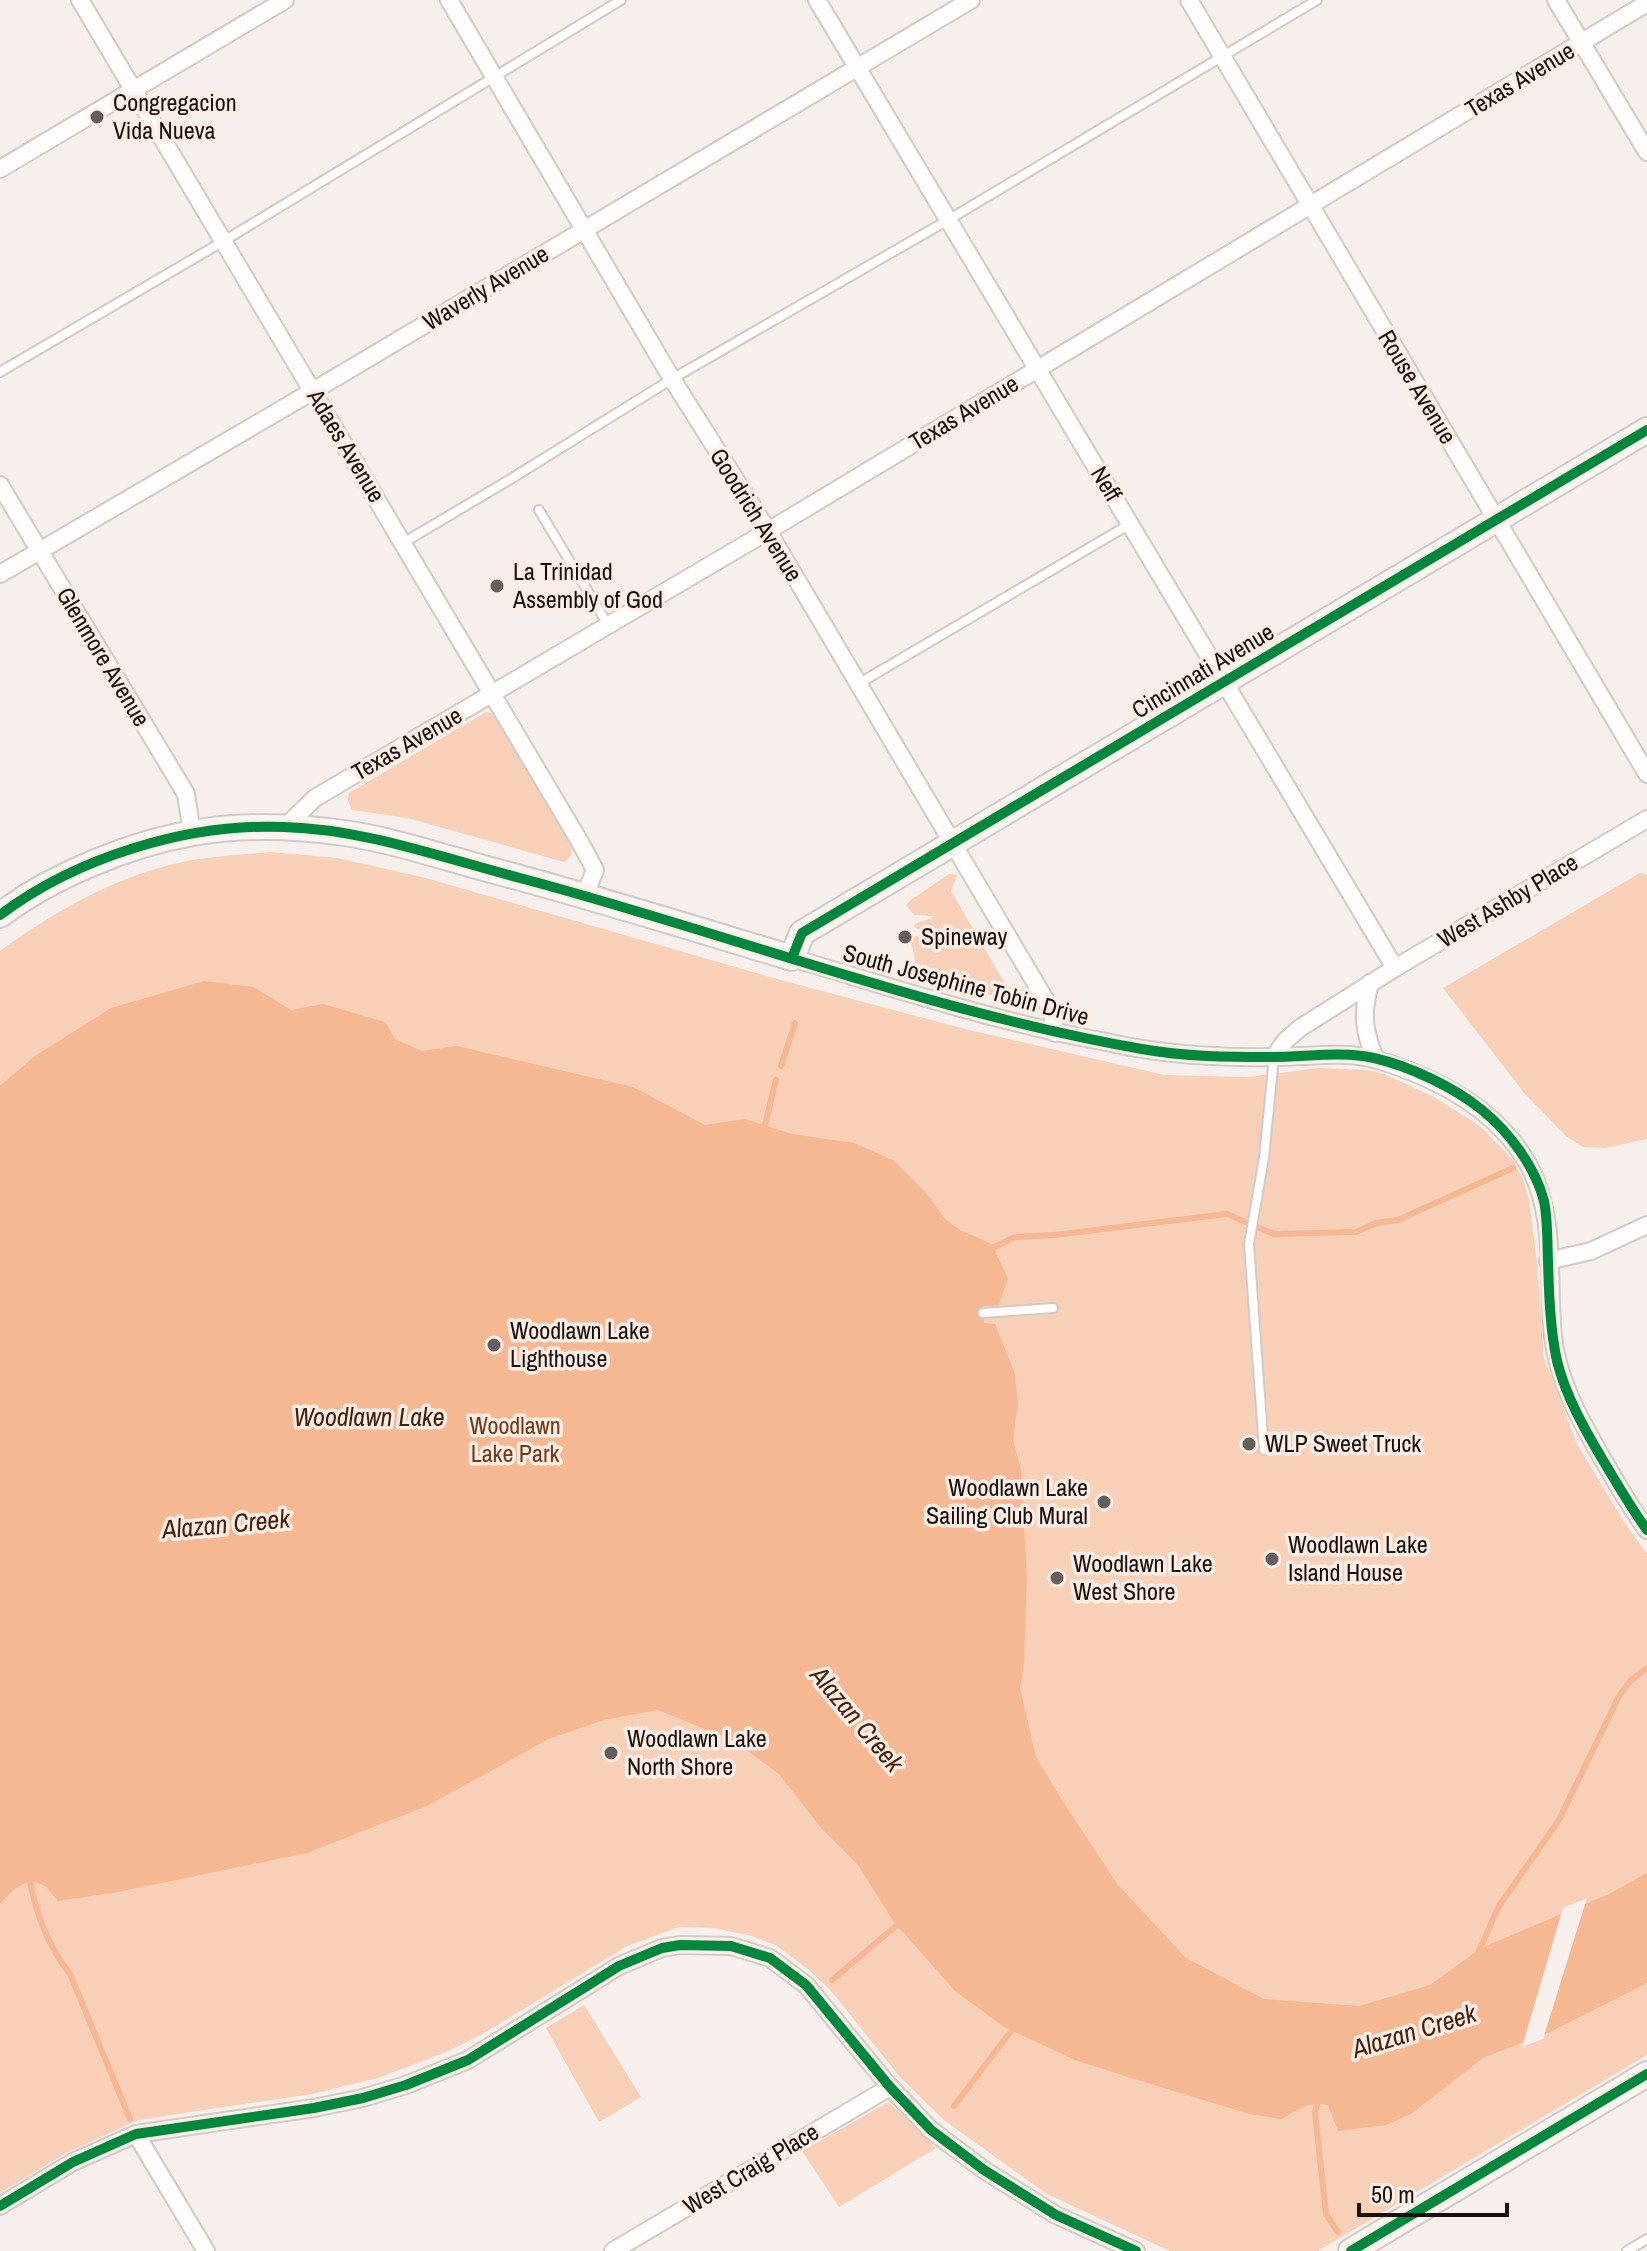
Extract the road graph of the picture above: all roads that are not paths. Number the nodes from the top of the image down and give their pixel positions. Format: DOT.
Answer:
graph roads {
  1 [pos="80,0"];
  2 [pos="285,0"];
  3 [pos="449,0"];
  4 [pos="621,0"];
  5 [pos="817,0"];
  6 [pos="971,0"];
  7 [pos="1189,0"];
  8 [pos="1317,0"];
  9 [pos="1556,0"];
  10 [pos="1647,3"];
  11 [pos="1581,43"];
  12 [pos="1221,57"];
  13 [pos="857,68"];
  14 [pos="494,76"];
  15 [pos="133,89"];
  16 [pos="1647,152"];
  17 [pos="0,169"];
  18 [pos="1309,206"];
  19 [pos="948,220"];
  20 [pos="584,228"];
  21 [pos="222,242"];
  22 [pos="1037,368"];
  23 [pos="0,372"];
  24 [pos="672,379"];
  25 [pos="313,391"];
  26 [pos="1647,430"];
  27 [pos="0,485"];
  28 [pos="539,510"];
  29 [pos="1496,520"];
  30 [pos="1130,524"];
  31 [pos="768,531"];
  32 [pos="403,543"];
  33 [pos="39,551"];
  34 [pos="0,574"];
  35 [pos="608,625"];
  36 [pos="1225,681"];
  37 [pos="858,684"];
  38 [pos="493,695"];
  39 [pos="1647,774"];
  40 [pos="1647,819"];
  41 [pos="285,827"];
  42 [pos="192,833"];
  43 [pos="952,844"];
  44 [pos="585,895"];
  45 [pos="0,915"];
  46 [pos="792,958"];
  47 [pos="1395,968"];
  48 [pos="1370,983"];
  49 [pos="1055,1033"];
  50 [pos="1274,1057"];
  51 [pos="1375,1058"];
  52 [pos="1647,1225"];
  53 [pos="1548,1261"];
  54 [pos="1053,1308"];
  55 [pos="983,1313"];
  56 [pos="1264,1450"];
  57 [pos="1647,1530"];
  58 [pos="1647,2074"];
  59 [pos="890,2087"];
  60 [pos="136,2134"];
  61 [pos="0,2206"];
  62 [pos="1647,2239"];
  63 [pos="206,2251"];
  64 [pos="613,2251"];
  65 [pos="1136,2251"];
  66 [pos="1351,2251"];
  67 [pos="1627,2251"];
  1 -- 15 [label="street, Adaes Avenue"];
  2 -- 15 [label="street"];
  3 -- 14 [label="street, Goodrich Avenue"];
  4 -- 14 [label="lane"];
  5 -- 13 [label="street, Neff"];
  6 -- 13 [label="street, Waverly Avenue"];
  7 -- 12 [label="street, Rouse Avenue"];
  8 -- 12 [label="lane"];
  9 -- 11 [label="street"];
  10 -- 11 [label="street, Texas Avenue"];
  11 -- 16 [label="street"];
  11 -- 18 [label="street, Texas Avenue"];
  12 -- 18 [label="street, Rouse Avenue"];
  12 -- 19 [label="lane"];
  13 -- 19 [label="street, Neff"];
  13 -- 20 [label="street, Waverly Avenue"];
  14 -- 20 [label="street, Goodrich Avenue"];
  14 -- 21 [label="lane"];
  15 -- 17 [label="street"];
  15 -- 21 [label="street, Adaes Avenue"];
  18 -- 22 [label="street, Texas Avenue"];
  18 -- 29 [label="street, Rouse Avenue"];
  19 -- 22 [label="street, Neff"];
  19 -- 24 [label="lane"];
  20 -- 24 [label="street, Goodrich Avenue"];
  20 -- 25 [label="street, Waverly Avenue"];
  21 -- 23 [label="lane"];
  21 -- 25 [label="street, Adaes Avenue"];
  22 -- 30 [label="street, Neff"];
  22 -- 31 [label="street, Texas Avenue"];
  24 -- 31 [label="street, Goodrich Avenue"];
  24 -- 32 [label="lane"];
  25 -- 32 [label="street, Adaes Avenue"];
  25 -- 33 [label="street, Waverly Avenue"];
  26 -- 29 [label="street, Cincinnati Avenue"];
  27 -- 33 [label="street, Glenmore Avenue"];
  28 -- 35 [label="lane"];
  29 -- 36 [label="street, Cincinnati Avenue"];
  29 -- 39 [label="street, Rouse Avenue"];
  30 -- 36 [label="street, Neff"];
  30 -- 37 [label="lane"];
  31 -- 35 [label="street, Texas Avenue"];
  31 -- 37 [label="street, Goodrich Avenue"];
  32 -- 38 [label="street, Adaes Avenue"];
  33 -- 34 [label="street, Waverly Avenue"];
  33 -- 42 [label="street, Glenmore Avenue"];
  35 -- 38 [label="street, Texas Avenue"];
  36 -- 43 [label="street, Cincinnati Avenue"];
  36 -- 47 [label="street, Neff"];
  37 -- 43 [label="street, Goodrich Avenue"];
  38 -- 41 [label="street, Texas Avenue"];
  38 -- 44 [label="street, Adaes Avenue"];
  40 -- 47 [label="street, West Ashby Place"];
  41 -- 42 [label="street, South Josephine Tobin Drive"];
  41 -- 44 [label="street, South Josephine Tobin Drive"];
  42 -- 45 [label="street, South Josephine Tobin Drive"];
  43 -- 46 [label="street, Cincinnati Avenue"];
  43 -- 49 [label="street, Goodrich Avenue"];
  44 -- 46 [label="street, South Josephine Tobin Drive"];
  46 -- 49 [label="street, South Josephine Tobin Drive"];
  47 -- 48 [label="street, West Ashby Place"];
  48 -- 50 [label="street, West Ashby Place"];
  48 -- 51 [label="street"];
  49 -- 50 [label="street, South Josephine Tobin Drive"];
  50 -- 51 [label="street, South Josephine Tobin Drive"];
  50 -- 56 [label="lane"];
  51 -- 53 [label="street, South Josephine Tobin Drive"];
  52 -- 53 [label="street"];
  53 -- 57 [label="street, South Josephine Tobin Drive"];
  54 -- 55 [label="lane"];
  58 -- 66 [label="street"];
  59 -- 60 [label="street"];
  59 -- 64 [label="street, West Craig Place"];
  59 -- 65 [label="street"];
  60 -- 61 [label="street"];
  60 -- 63 [label="street"];
  62 -- 67 [label="lane"];
}
